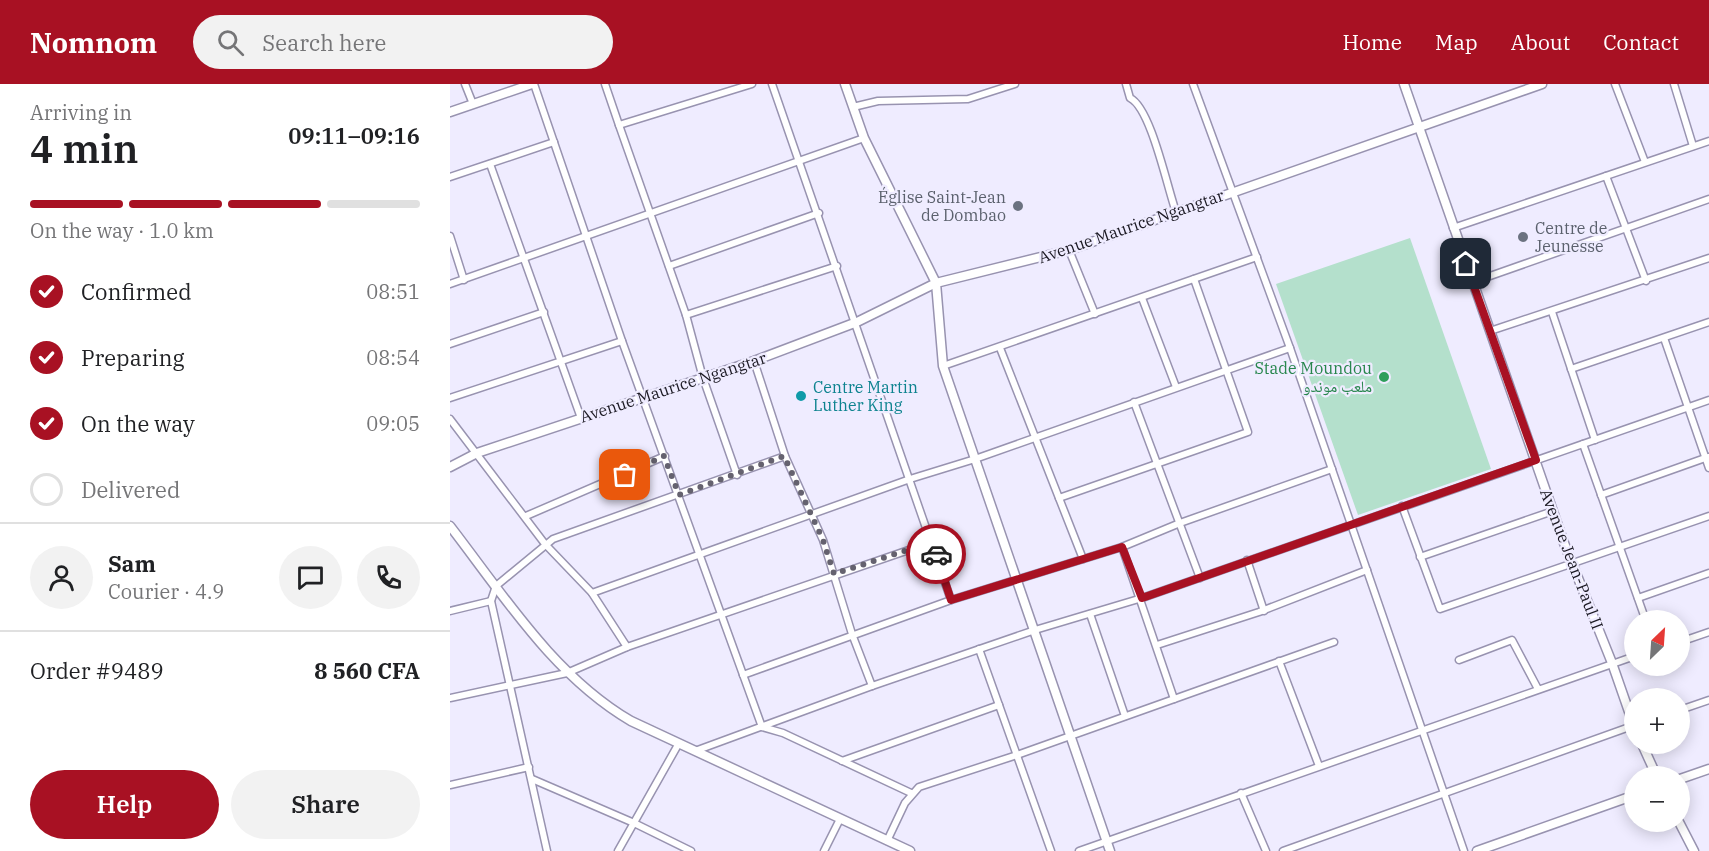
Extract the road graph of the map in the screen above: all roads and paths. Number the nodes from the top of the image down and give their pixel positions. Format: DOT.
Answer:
graph roads {
  1 [pos="465,84"];
  2 [pos="533,84"];
  3 [pos="605,84"];
  4 [pos="752,84"];
  5 [pos="772,84"];
  6 [pos="845,84"];
  7 [pos="1015,84"];
  8 [pos="1126,84"];
  9 [pos="1193,84"];
  10 [pos="1404,84"];
  11 [pos="1542,84"];
  12 [pos="1615,84"];
  13 [pos="1674,84"];
  14 [pos="473,104"];
  15 [pos="853,107"];
  16 [pos="450,112"];
  17 [pos="619,125"];
  18 [pos="1418,128"];
  19 [pos="864,138"];
  20 [pos="1709,141"];
  21 [pos="554,142"];
  22 [pos="1693,146"];
  23 [pos="800,159"];
  24 [pos="1644,162"];
  25 [pos="490,164"];
  26 [pos="1606,176"];
  27 [pos="450,177"];
  28 [pos="1233,192"];
  29 [pos="1709,199"];
  30 [pos="1176,212"];
  31 [pos="819,213"];
  32 [pos="651,214"];
  33 [pos="1453,228"];
  34 [pos="1626,228"];
  35 [pos="588,237"];
  36 [pos="451,240"];
  37 [pos="1069,250"];
  38 [pos="1257,257"];
  39 [pos="1709,258"];
  40 [pos="525,260"];
  41 [pos="669,266"];
  42 [pos="837,266"];
  43 [pos="1194,279"];
  44 [pos="464,280"];
  45 [pos="1646,281"];
  46 [pos="1473,282"];
  47 [pos="936,283"];
  48 [pos="450,284"];
  49 [pos="1142,298"];
  50 [pos="544,312"];
  51 [pos="1551,312"];
  52 [pos="1095,314"];
  53 [pos="686,315"];
  54 [pos="857,322"];
  55 [pos="1709,322"];
  56 [pos="1490,331"];
  57 [pos="1664,338"];
  58 [pos="622,341"];
  59 [pos="450,344"];
  60 [pos="1000,348"];
  61 [pos="1290,348"];
  62 [pos="561,360"];
  63 [pos="754,361"];
  64 [pos="943,366"];
  65 [pos="1571,369"];
  66 [pos="1226,370"];
  67 [pos="703,378"];
  68 [pos="1176,387"];
  69 [pos="643,397"];
  70 [pos="450,398"];
  71 [pos="1709,400"];
  72 [pos="1134,402"];
  73 [pos="1689,407"];
  74 [pos="581,418"];
  75 [pos="450,419"];
  76 [pos="1035,438"];
  77 [pos="1596,440"];
  78 [pos="1583,444"];
  79 [pos="477,453"];
  80 [pos="664,456"];
  81 [pos="784,456"];
  82 [pos="1707,457"];
  83 [pos="975,459"];
  84 [pos="1536,460"];
  85 [pos="1158,464"];
  86 [pos="450,467"];
  87 [pos="1709,468"];
  88 [pos="1332,469"];
  89 [pos="737,475"];
  90 [pos="910,479"];
  91 [pos="679,495"];
  92 [pos="1601,495"];
  93 [pos="1059,498"];
  94 [pos="1402,506"];
  95 [pos="1553,511"];
  96 [pos="812,514"];
  97 [pos="526,516"];
  98 [pos="1709,516"];
  99 [pos="1180,523"];
  100 [pos="1351,524"];
  101 [pos="450,526"];
  102 [pos="460,539"];
  103 [pos="450,541"];
  104 [pos="932,542"];
  105 [pos="545,544"];
  106 [pos="1122,547"];
  107 [pos="1620,547"];
  108 [pos="701,555"];
  109 [pos="1420,557"];
  110 [pos="1083,560"];
  111 [pos="1247,560"];
  112 [pos="1571,563"];
  113 [pos="1367,570"];
  114 [pos="1709,573"];
  115 [pos="834,574"];
  116 [pos="1200,578"];
  117 [pos="1017,580"];
  118 [pos="496,586"];
  119 [pos="592,593"];
  120 [pos="1142,598"];
  121 [pos="1638,598"];
  122 [pos="951,600"];
  123 [pos="491,601"];
  124 [pos="1642,610"];
  125 [pos="450,611"];
  126 [pos="1264,611"];
  127 [pos="722,614"];
  128 [pos="1090,614"];
  129 [pos="1035,630"];
  130 [pos="1709,632"];
  131 [pos="852,634"];
  132 [pos="1690,639"];
  133 [pos="1334,642"];
  134 [pos="1157,645"];
  135 [pos="627,647"];
  136 [pos="979,649"];
  137 [pos="1624,659"];
  138 [pos="1459,660"];
  139 [pos="1279,661"];
  140 [pos="1612,663"];
  141 [pos="567,673"];
  142 [pos="743,675"];
  143 [pos="510,685"];
  144 [pos="872,686"];
  145 [pos="1538,689"];
  146 [pos="1624,696"];
  147 [pos="450,699"];
  148 [pos="1174,699"];
  149 [pos="1709,700"];
  150 [pos="999,705"];
  151 [pos="1690,707"];
  152 [pos="1125,716"];
  153 [pos="762,727"];
  154 [pos="1422,729"];
  155 [pos="1624,731"];
  156 [pos="1071,736"];
  157 [pos="679,743"];
  158 [pos="695,751"];
  159 [pos="1017,755"];
  160 [pos="842,761"];
  161 [pos="1319,766"];
  162 [pos="529,767"];
  163 [pos="1709,768"];
  164 [pos="1690,775"];
  165 [pos="532,779"];
  166 [pos="450,785"];
  167 [pos="911,793"];
  168 [pos="1241,793"];
  169 [pos="1444,793"];
  170 [pos="1624,799"];
  171 [pos="840,819"];
  172 [pos="634,822"];
  173 [pos="1685,832"];
  174 [pos="1107,840"];
  175 [pos="887,841"];
  176 [pos="548,851"];
  177 [pos="618,851"];
  178 [pos="691,851"];
  179 [pos="824,851"];
  180 [pos="910,851"];
  181 [pos="1051,851"];
  182 [pos="1079,851"];
  183 [pos="1110,851"];
  184 [pos="1266,851"];
  185 [pos="1283,851"];
  186 [pos="1464,851"];
  187 [pos="1476,851"];
  188 [pos="1694,851"];
  1 -- 14 [label="street"];
  2 -- 14 [label="street"];
  2 -- 21 [label="street"];
  3 -- 17 [label="street"];
  4 -- 17 [label="street"];
  5 -- 23 [label="street"];
  6 -- 15 [label="street"];
  7 -- 15 [label="street"];
  8 -- 30 [label="street"];
  9 -- 28 [label="street"];
  10 -- 18 [label="street, Avenue Jean-Paul II"];
  11 -- 18 [label="street, Avenue Maurice Ngangtar"];
  12 -- 24 [label="street"];
  13 -- 22 [label="street"];
  14 -- 16 [label="street"];
  15 -- 19 [label="street"];
  17 -- 32 [label="street"];
  18 -- 28 [label="street, Avenue Maurice Ngangtar"];
  18 -- 33 [label="street, Avenue Jean-Paul II"];
  19 -- 23 [label="street"];
  19 -- 47 [label="street"];
  20 -- 22 [label="street"];
  21 -- 25 [label="street"];
  21 -- 35 [label="street"];
  22 -- 24 [label="street"];
  23 -- 31 [label="street"];
  23 -- 32 [label="street"];
  24 -- 26 [label="street"];
  25 -- 27 [label="street"];
  25 -- 40 [label="street"];
  26 -- 33 [label="street"];
  26 -- 34 [label="street"];
  28 -- 30 [label="street, Avenue Maurice Ngangtar"];
  28 -- 38 [label="street"];
  29 -- 34 [label="street"];
  30 -- 37 [label="street, Avenue Maurice Ngangtar"];
  31 -- 41 [label="street"];
  31 -- 42 [label="street"];
  32 -- 35 [label="street"];
  32 -- 41 [label="street"];
  33 -- 46 [label="street, Avenue Jean-Paul II"];
  34 -- 45 [label="street"];
  34 -- 46 [label="street"];
  35 -- 40 [label="street"];
  35 -- 58 [label="street"];
  36 -- 44 [label="street"];
  37 -- 47 [label="street, Avenue Maurice Ngangtar"];
  37 -- 52 [label="street"];
  38 -- 43 [label="street"];
  38 -- 61 [label="street"];
  39 -- 45 [label="street"];
  40 -- 44 [label="street"];
  40 -- 50 [label="street"];
  41 -- 53 [label="street"];
  42 -- 53 [label="street"];
  42 -- 54 [label="street"];
  43 -- 49 [label="street"];
  43 -- 66 [label="street"];
  44 -- 48 [label="street"];
  45 -- 51 [label="street"];
  46 -- 56 [label="street, Avenue Jean-Paul II"];
  47 -- 54 [label="street, Avenue Maurice Ngangtar"];
  47 -- 64 [label="street"];
  49 -- 52 [label="street"];
  49 -- 68 [label="street"];
  50 -- 59 [label="street"];
  50 -- 62 [label="street"];
  51 -- 56 [label="street"];
  51 -- 65 [label="street"];
  52 -- 60 [label="street"];
  53 -- 67 [label="street"];
  54 -- 63 [label="street, Avenue Maurice Ngangtar"];
  54 -- 90 [label="street"];
  55 -- 57 [label="street"];
  56 -- 84 [label="street, Avenue Jean-Paul II"];
  57 -- 65 [label="street"];
  57 -- 73 [label="street"];
  58 -- 62 [label="street"];
  58 -- 69 [label="street"];
  60 -- 64 [label="street"];
  60 -- 76 [label="street"];
  61 -- 66 [label="street"];
  61 -- 88 [label="street"];
  62 -- 70 [label="street"];
  62 -- 74 [label="street"];
  63 -- 67 [label="street, Avenue Maurice Ngangtar"];
  63 -- 81 [label="street"];
  64 -- 83 [label="street"];
  65 -- 77 [label="street"];
  66 -- 68 [label="street"];
  66 -- 85 [label="street"];
  67 -- 69 [label="street, Avenue Maurice Ngangtar"];
  67 -- 89 [label="street"];
  68 -- 72 [label="street"];
  69 -- 74 [label="street, Avenue Maurice Ngangtar"];
  69 -- 80 [label="street"];
  71 -- 73 [label="street"];
  72 -- 76 [label="street"];
  72 -- 85 [label="street"];
  73 -- 77 [label="street"];
  73 -- 82 [label="street"];
  74 -- 79 [label="street, Avenue Maurice Ngangtar"];
  75 -- 79 [label="street"];
  76 -- 83 [label="street"];
  76 -- 93 [label="street"];
  77 -- 78 [label="street"];
  78 -- 84 [label="street"];
  78 -- 92 [label="street"];
  79 -- 86 [label="street, Avenue Maurice Ngangtar"];
  79 -- 97 [label="street"];
  80 -- 91 [label="street"];
  80 -- 97 [label="street"];
  81 -- 89 [label="street"];
  81 -- 96 [label="street"];
  82 -- 87 [label="street"];
  82 -- 92 [label="street"];
  83 -- 90 [label="street"];
  83 -- 117 [label="street"];
  84 -- 94 [label="street"];
  84 -- 95 [label="street, Avenue Jean-Paul II"];
  85 -- 93 [label="street"];
  85 -- 99 [label="street"];
  88 -- 99 [label="street"];
  88 -- 100 [label="street"];
  89 -- 91 [label="street"];
  90 -- 96 [label="street"];
  90 -- 104 [label="street"];
  91 -- 105 [label="street"];
  91 -- 108 [label="street"];
  92 -- 107 [label="street"];
  93 -- 110 [label="street"];
  94 -- 100 [label="street"];
  94 -- 109 [label="street"];
  95 -- 109 [label="street"];
  95 -- 112 [label="street, Avenue Jean-Paul II"];
  96 -- 108 [label="street"];
  96 -- 115 [label="street"];
  97 -- 105 [label="street"];
  98 -- 107 [label="street"];
  99 -- 106 [label="street"];
  99 -- 116 [label="street"];
  100 -- 111 [label="street"];
  100 -- 113 [label="street"];
  101 -- 102 [label="street"];
  102 -- 103 [label="street"];
  102 -- 118 [label="street"];
  104 -- 115 [label="street"];
  104 -- 122 [label="street"];
  105 -- 118 [label="street"];
  105 -- 119 [label="street"];
  106 -- 110 [label="street"];
  106 -- 120 [label="street"];
  107 -- 112 [label="street"];
  107 -- 121 [label="street"];
  108 -- 119 [label="street"];
  108 -- 127 [label="street"];
  109 -- 112 [label="street"];
  110 -- 117 [label="street"];
  111 -- 116 [label="street"];
  111 -- 126 [label="street"];
  112 -- 140 [label="street, Avenue Jean-Paul II"];
  113 -- 126 [label="street"];
  113 -- 154 [label="street"];
  114 -- 121 [label="street"];
  115 -- 127 [label="street"];
  115 -- 131 [label="street"];
  116 -- 120 [label="street"];
  117 -- 122 [label="street"];
  117 -- 129 [label="street"];
  118 -- 123 [label="street"];
  118 -- 141 [label="street"];
  119 -- 135 [label="street"];
  120 -- 128 [label="street"];
  120 -- 134 [label="street"];
  121 -- 124 [label="street"];
  122 -- 131 [label="street"];
  123 -- 125 [label="street"];
  123 -- 143 [label="street"];
  126 -- 134 [label="street"];
  127 -- 135 [label="street"];
  127 -- 142 [label="street"];
  128 -- 129 [label="street"];
  128 -- 152 [label="street"];
  129 -- 136 [label="street"];
  129 -- 156 [label="street"];
  130 -- 132 [label="street"];
  131 -- 142 [label="street"];
  131 -- 144 [label="street"];
  133 -- 139 [label="street"];
  134 -- 148 [label="street"];
  135 -- 141 [label="street"];
  136 -- 144 [label="street"];
  136 -- 150 [label="street"];
  137 -- 140 [label="street"];
  138 -- 145 [label="street"];
  139 -- 148 [label="street"];
  139 -- 161 [label="street"];
  140 -- 145 [label="street"];
  140 -- 146 [label="street, Avenue Jean-Paul II"];
  141 -- 143 [label="street"];
  141 -- 157 [label="street"];
  142 -- 153 [label="street"];
  143 -- 147 [label="street"];
  143 -- 162 [label="street"];
  144 -- 153 [label="street"];
  145 -- 154 [label="street"];
  148 -- 152 [label="street"];
  149 -- 151 [label="street"];
  150 -- 159 [label="street"];
  150 -- 160 [label="street"];
  152 -- 156 [label="street"];
  153 -- 158 [label="street"];
  153 -- 160 [label="street"];
  154 -- 161 [label="street"];
  154 -- 169 [label="street"];
  155 -- 169 [label="street"];
  156 -- 159 [label="street"];
  156 -- 174 [label="street"];
  157 -- 158 [label="street"];
  157 -- 172 [label="street"];
  158 -- 171 [label="street"];
  159 -- 167 [label="street"];
  159 -- 181 [label="street"];
  160 -- 167 [label="street"];
  161 -- 168 [label="street"];
  162 -- 165 [label="street"];
  162 -- 166 [label="street"];
  163 -- 164 [label="street"];
  165 -- 172 [label="street"];
  165 -- 176 [label="street"];
  167 -- 175 [label="street"];
  168 -- 174 [label="street"];
  168 -- 184 [label="street"];
  169 -- 185 [label="street"];
  169 -- 186 [label="street"];
  170 -- 187 [label="street"];
  171 -- 175 [label="street"];
  171 -- 179 [label="street"];
  172 -- 177 [label="street"];
  172 -- 178 [label="street"];
  173 -- 188 [label="street"];
  174 -- 182 [label="street"];
  174 -- 183 [label="street"];
  175 -- 180 [label="street"];
}
